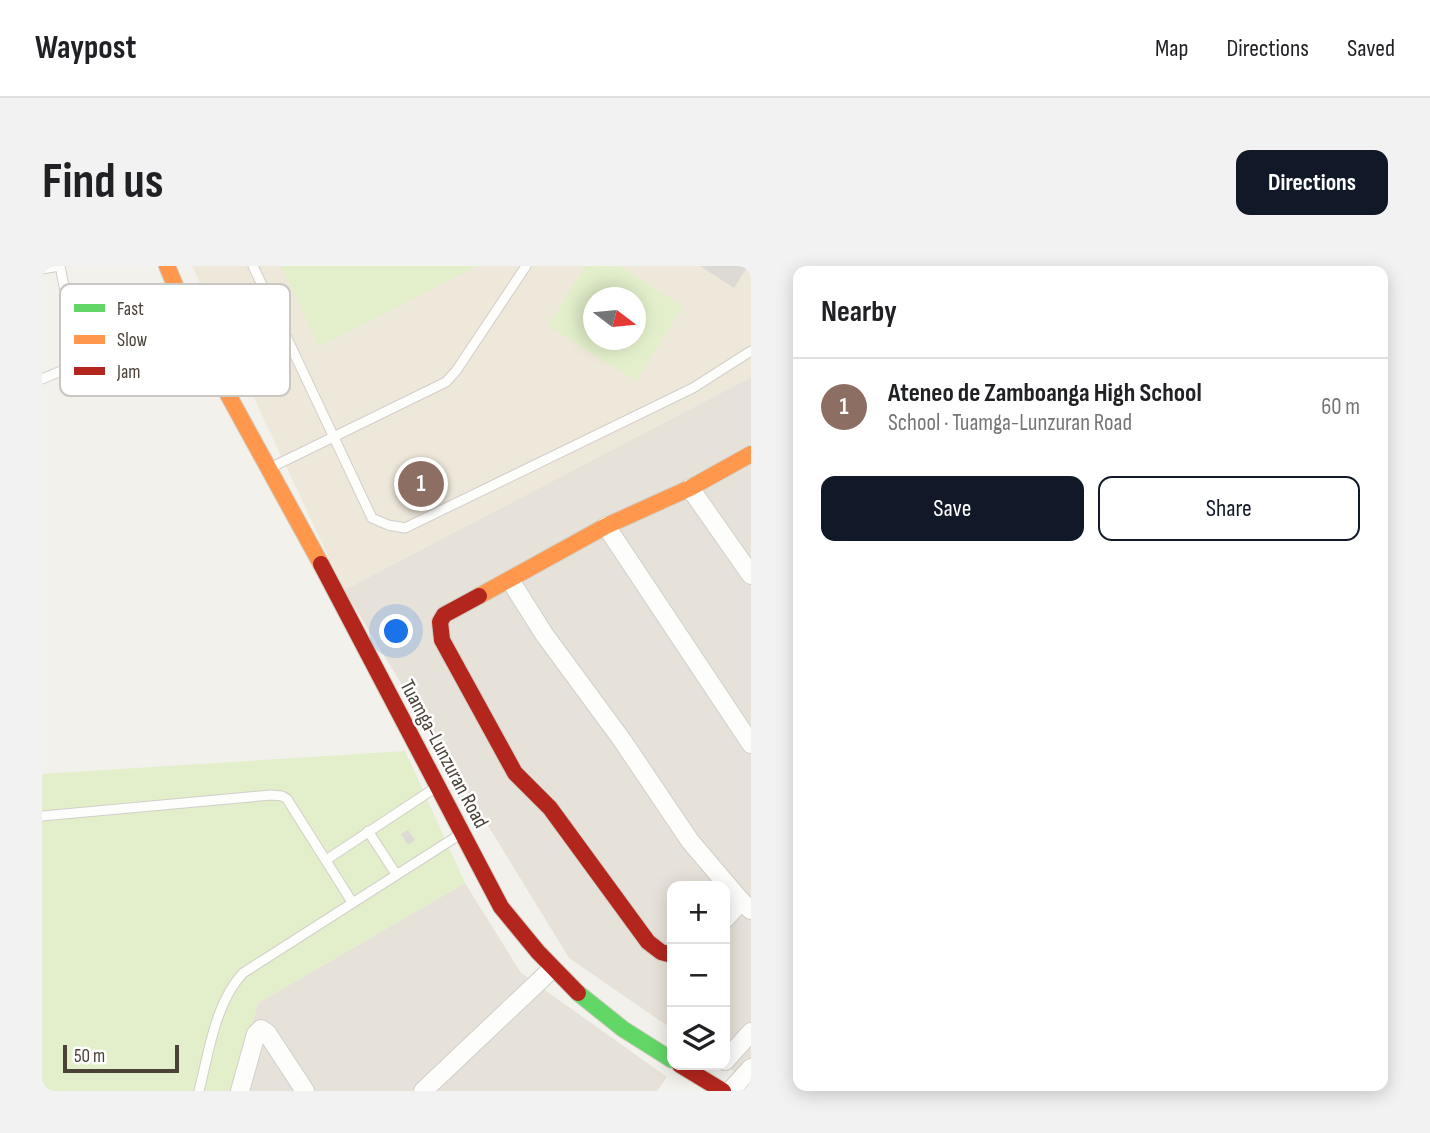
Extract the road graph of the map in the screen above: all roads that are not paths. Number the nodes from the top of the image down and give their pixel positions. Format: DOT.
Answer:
graph roads {
  1 [pos="59,266"];
  2 [pos="167,266"];
  3 [pos="253,266"];
  4 [pos="526,266"];
  5 [pos="42,269"];
  6 [pos="63,284"];
  7 [pos="174,284"];
  8 [pos="262,284"];
  9 [pos="290,344"];
  10 [pos="751,351"];
  11 [pos="60,371"];
  12 [pos="42,379"];
  13 [pos="228,396"];
  14 [pos="335,438"];
  15 [pos="751,454"];
  16 [pos="270,468"];
  17 [pos="690,488"];
  18 [pos="606,526"];
  19 [pos="751,575"];
  20 [pos="510,580"];
  21 [pos="751,744"];
  22 [pos="436,787"];
  23 [pos="42,816"];
  24 [pos="368,831"];
  25 [pos="463,832"];
  26 [pos="326,860"];
  27 [pos="396,874"];
  28 [pos="352,902"];
  29 [pos="746,905"];
  30 [pos="730,916"];
  31 [pos="667,954"];
  32 [pos="552,970"];
  33 [pos="751,1032"];
  34 [pos="730,1055"];
  35 [pos="667,1057"];
  36 [pos="751,1068"];
  37 [pos="689,1070"];
  38 [pos="717,1070"];
  39 [pos="708,1080"];
  40 [pos="198,1091"];
  41 [pos="240,1091"];
  42 [pos="305,1091"];
  43 [pos="423,1091"];
  44 [pos="723,1091"];
  45 [pos="730,1091"];
  1 -- 5 [label="lane"];
  1 -- 6 [label="lane"];
  2 -- 7 [label="street, Tuamga-Lunzuran Road"];
  3 -- 8 [label="lane"];
  4 -- 14 [label="lane"];
  9 -- 14 [label="lane"];
  10 -- 14 [label="lane"];
  11 -- 12 [label="lane"];
  13 -- 16 [label="street, Tuamga-Lunzuran Road"];
  14 -- 16 [label="lane"];
  15 -- 17 [label="street"];
  16 -- 22 [label="street, Tuamga-Lunzuran Road"];
  17 -- 18 [label="street"];
  17 -- 19 [label="street"];
  18 -- 20 [label="street"];
  18 -- 21 [label="street"];
  20 -- 29 [label="street"];
  20 -- 31 [label="street"];
  22 -- 24 [label="lane"];
  22 -- 25 [label="street, Tuamga-Lunzuran Road"];
  23 -- 26 [label="lane"];
  24 -- 26 [label="lane"];
  24 -- 27 [label="lane"];
  25 -- 27 [label="lane"];
  25 -- 32 [label="street, Tuamga-Lunzuran Road"];
  26 -- 28 [label="lane"];
  27 -- 28 [label="lane"];
  28 -- 40 [label="lane"];
  29 -- 30 [label="street"];
  32 -- 35 [label="street, Tuamga-Lunzuran Road"];
  32 -- 43 [label="street"];
  33 -- 34 [label="street"];
  36 -- 45 [label="street"];
  37 -- 39 [label="street"];
  38 -- 39 [label="street"];
  39 -- 44 [label="street"];
  41 -- 42 [label="street"];
}
